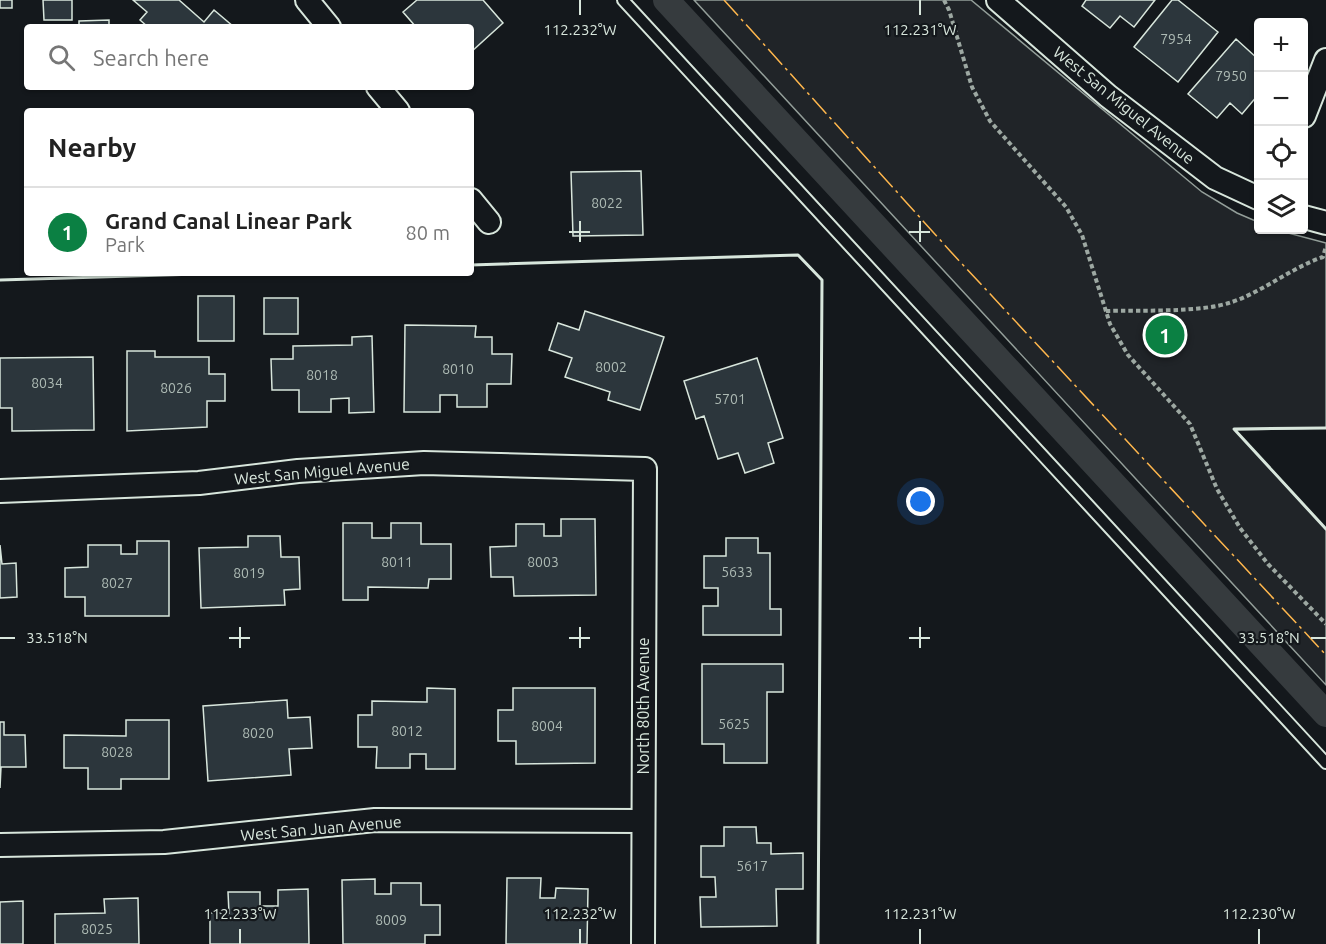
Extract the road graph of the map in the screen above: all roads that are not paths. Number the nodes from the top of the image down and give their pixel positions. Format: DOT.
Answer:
graph roads {
  1 [pos="307,0"];
  2 [pos="623,0"];
  3 [pos="998,0"];
  4 [pos="327,24"];
  5 [pos="1326,60"];
  6 [pos="380,90"];
  7 [pos="1308,106"];
  8 [pos="396,108"];
  9 [pos="1254,196"];
  10 [pos="474,204"];
  11 [pos="1308,218"];
  12 [pos="489,222"];
  13 [pos="1326,223"];
  14 [pos="645,469"];
  15 [pos="0,491"];
  16 [pos="1326,763"];
  17 [pos="642,821"];
  18 [pos="0,845"];
  19 [pos="643,944"];
  1 -- 4 [label="street"];
  2 -- 16 [label="lane"];
  3 -- 9 [label="street, West San Miguel Avenue"];
  5 -- 7 [label="street"];
  6 -- 8 [label="street"];
  10 -- 12 [label="street"];
  11 -- 13 [label="street"];
  14 -- 15 [label="street, West San Miguel Avenue"];
  14 -- 17 [label="street, North 80th Avenue"];
  17 -- 18 [label="street, West San Juan Avenue"];
  17 -- 19 [label="street, North 80th Avenue"];
}
